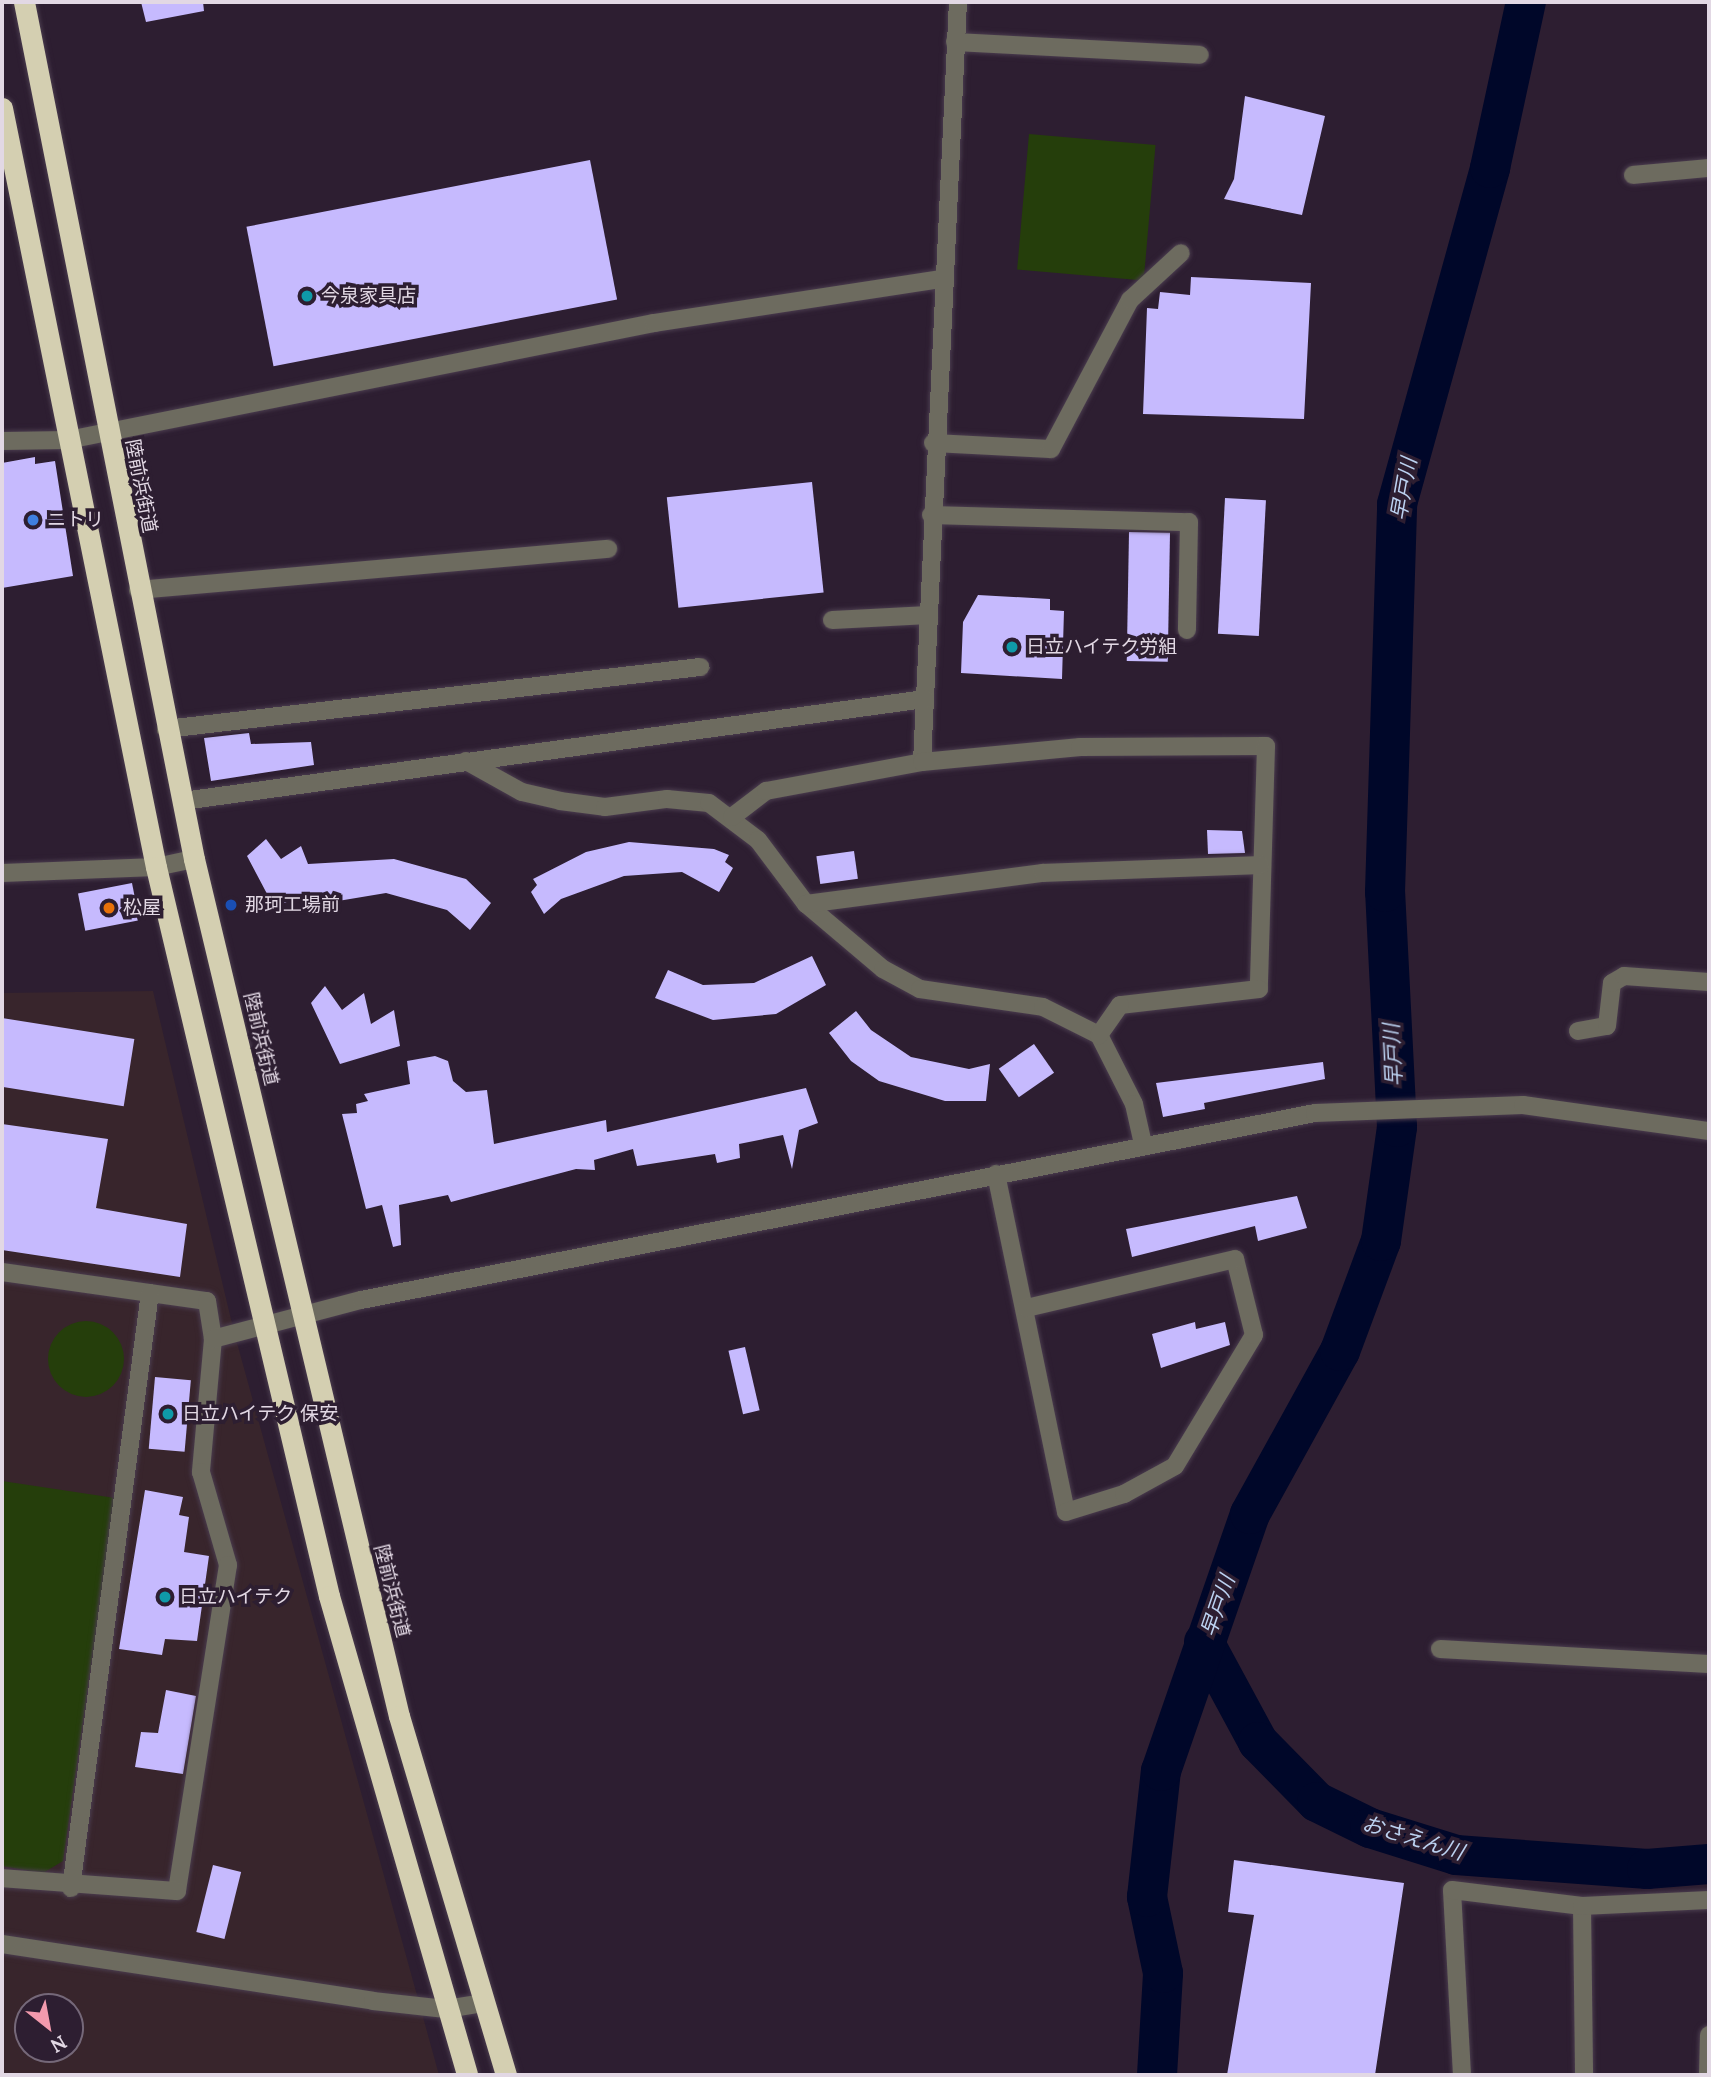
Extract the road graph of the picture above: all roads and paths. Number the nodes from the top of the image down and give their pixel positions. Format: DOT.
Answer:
graph roads {
  1 [pos="24,2"];
  2 [pos="958,2"];
  3 [pos="955,42"];
  4 [pos="1200,55"];
  5 [pos="2,108"];
  6 [pos="1709,168"];
  7 [pos="1633,175"];
  8 [pos="1181,253"];
  9 [pos="943,279"];
  10 [pos="107,431"];
  11 [pos="68,440"];
  12 [pos="2,441"];
  13 [pos="933,443"];
  14 [pos="931,515"];
  15 [pos="608,549"];
  16 [pos="138,590"];
  17 [pos="929,615"];
  18 [pos="832,620"];
  19 [pos="1187,630"];
  20 [pos="700,667"];
  21 [pos="925,699"];
  22 [pos="166,729"];
  23 [pos="466,761"];
  24 [pos="922,762"];
  25 [pos="183,802"];
  26 [pos="732,817"];
  27 [pos="194,859"];
  28 [pos="1261,865"];
  29 [pos="156,867"];
  30 [pos="2,873"];
  31 [pos="806,904"];
  32 [pos="1709,982"];
  33 [pos="1578,1031"];
  34 [pos="1099,1035"];
  35 [pos="1709,1131"];
  36 [pos="1143,1144"];
  37 [pos="996,1174"];
  38 [pos="2,1272"];
  39 [pos="150,1293"];
  40 [pos="1026,1308"];
  41 [pos="303,1312"];
  42 [pos="266,1322"];
  43 [pos="213,1339"];
  44 [pos="1440,1649"];
  45 [pos="1709,1664"];
  46 [pos="2,1878"];
  47 [pos="71,1888"];
  48 [pos="1709,1900"];
  49 [pos="1582,1906"];
  50 [pos="2,1944"];
  51 [pos="485,2003"];
  52 [pos="446,2009"];
  53 [pos="1709,2035"];
  54 [pos="467,2075"];
  55 [pos="506,2075"];
  56 [pos="1462,2075"];
  57 [pos="1584,2075"];
  58 [pos="1708,2075"];
  1 -- 10 [label="highway, 陸前浜街道"];
  2 -- 3 [label="street"];
  3 -- 4 [label="street"];
  3 -- 9 [label="street"];
  5 -- 11 [label="highway"];
  6 -- 7 [label="street"];
  8 -- 13 [label="street"];
  9 -- 10 [label="street"];
  9 -- 13 [label="street"];
  10 -- 11 [label="street"];
  10 -- 16 [label="highway, 陸前浜街道"];
  11 -- 12 [label="street"];
  11 -- 29 [label="highway"];
  13 -- 14 [label="street"];
  14 -- 17 [label="street"];
  14 -- 19 [label="street"];
  15 -- 16 [label="street"];
  16 -- 22 [label="highway, 陸前浜街道"];
  17 -- 18 [label="street"];
  17 -- 21 [label="street"];
  20 -- 22 [label="street"];
  21 -- 23 [label="street"];
  21 -- 24 [label="street"];
  22 -- 25 [label="highway, 陸前浜街道"];
  23 -- 25 [label="street"];
  23 -- 26 [label="street"];
  24 -- 26 [label="street"];
  24 -- 28 [label="street"];
  25 -- 27 [label="highway, 陸前浜街道"];
  26 -- 31 [label="street"];
  27 -- 29 [label="street"];
  27 -- 41 [label="highway, 陸前浜街道"];
  28 -- 31 [label="street"];
  28 -- 34 [label="street"];
  29 -- 30 [label="street"];
  29 -- 42 [label="highway"];
  31 -- 34 [label="street"];
  32 -- 33 [label="street"];
  34 -- 36 [label="street"];
  35 -- 36 [label="street"];
  36 -- 37 [label="street"];
  37 -- 40 [label="street"];
  37 -- 41 [label="street"];
  38 -- 39 [label="street"];
  39 -- 43 [label="street"];
  39 -- 47 [label="street"];
  40 -- 40 [label="street"];
  41 -- 42 [label="street"];
  41 -- 51 [label="highway, 陸前浜街道"];
  42 -- 43 [label="street"];
  42 -- 52 [label="highway"];
  43 -- 47 [label="street"];
  44 -- 45 [label="street"];
  46 -- 47 [label="street"];
  48 -- 49 [label="street"];
  49 -- 56 [label="street"];
  49 -- 57 [label="street"];
  50 -- 52 [label="street"];
  51 -- 52 [label="street"];
  51 -- 55 [label="highway, 陸前浜街道"];
  52 -- 54 [label="highway"];
  53 -- 58 [label="street"];
}
